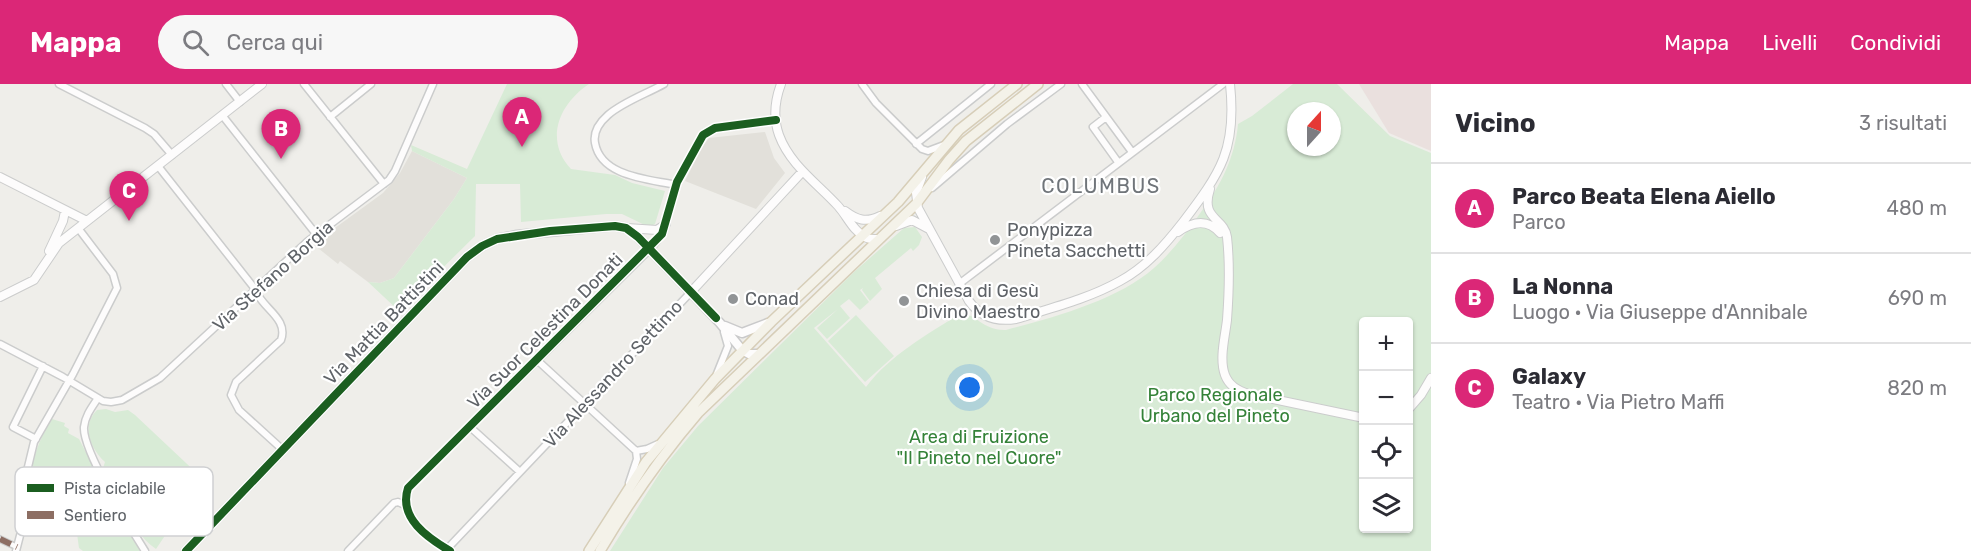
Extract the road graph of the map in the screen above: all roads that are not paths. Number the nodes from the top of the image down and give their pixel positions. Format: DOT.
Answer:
graph roads {
  1 [pos="58,84"];
  2 [pos="226,84"];
  3 [pos="262,84"];
  4 [pos="304,84"];
  5 [pos="371,84"];
  6 [pos="433,84"];
  7 [pos="664,84"];
  8 [pos="781,84"];
  9 [pos="862,84"];
  10 [pos="992,84"];
  11 [pos="1017,84"];
  12 [pos="1038,84"];
  13 [pos="1061,84"];
  14 [pos="1082,84"];
  15 [pos="1223,84"];
  16 [pos="1230,84"];
  17 [pos="240,102"];
  18 [pos="222,115"];
  19 [pos="330,117"];
  20 [pos="1106,117"];
  21 [pos="776,120"];
  22 [pos="916,144"];
  23 [pos="944,145"];
  24 [pos="1132,152"];
  25 [pos="172,155"];
  26 [pos="1118,162"];
  27 [pos="158,166"];
  28 [pos="927,167"];
  29 [pos="802,172"];
  30 [pos="0,177"];
  31 [pos="384,184"];
  32 [pos="1212,184"];
  33 [pos="676,185"];
  34 [pos="920,200"];
  35 [pos="838,207"];
  36 [pos="892,208"];
  37 [pos="65,211"];
  38 [pos="87,221"];
  39 [pos="666,224"];
  40 [pos="78,228"];
  41 [pos="626,228"];
  42 [pos="891,228"];
  43 [pos="930,230"];
  44 [pos="316,234"];
  45 [pos="863,236"];
  46 [pos="1171,236"];
  47 [pos="879,239"];
  48 [pos="1227,243"];
  49 [pos="650,249"];
  50 [pos="47,260"];
  51 [pos="959,284"];
  52 [pos="255,289"];
  53 [pos="691,292"];
  54 [pos="0,297"];
  55 [pos="771,322"];
  56 [pos="720,323"];
  57 [pos="0,345"];
  58 [pos="742,350"];
  59 [pos="758,354"];
  60 [pos="537,360"];
  61 [pos="43,366"];
  62 [pos="1431,378"];
  63 [pos="715,379"];
  64 [pos="68,381"];
  65 [pos="98,398"];
  66 [pos="1413,404"];
  67 [pos="585,405"];
  68 [pos="1359,417"];
  69 [pos="469,426"];
  70 [pos="36,439"];
  71 [pos="661,441"];
  72 [pos="283,450"];
  73 [pos="636,451"];
  74 [pos="28,467"];
  75 [pos="99,467"];
  76 [pos="520,472"];
  77 [pos="627,489"];
  78 [pos="406,506"];
  79 [pos="213,523"];
  80 [pos="135,536"];
  81 [pos="200,536"];
  82 [pos="0,539"];
  83 [pos="17,549"];
  84 [pos="448,550"];
  85 [pos="145,551"];
  86 [pos="186,551"];
  87 [pos="348,551"];
  88 [pos="589,551"];
  89 [pos="600,551"];
  1 -- 25 [label="street"];
  2 -- 17 [label="street"];
  3 -- 17 [label="street"];
  4 -- 19 [label="street"];
  5 -- 19 [label="street"];
  6 -- 31 [label="street, Via Stefano Borgia"];
  7 -- 33 [label="street"];
  8 -- 21 [label="street"];
  9 -- 22 [label="street"];
  10 -- 22 [label="street"];
  11 -- 23 [label="main road"];
  12 -- 34 [label="main road"];
  13 -- 34 [label="street"];
  14 -- 20 [label="street"];
  15 -- 24 [label="street"];
  16 -- 32 [label="street"];
  17 -- 18 [label="street"];
  18 -- 25 [label="street"];
  18 -- 44 [label="street"];
  19 -- 31 [label="street"];
  20 -- 24 [label="street"];
  20 -- 26 [label="street"];
  21 -- 29 [label="street"];
  21 -- 33 [label="street, Via Suor Celestina Donati"];
  22 -- 23 [label="street"];
  23 -- 28 [label="main road"];
  24 -- 26 [label="street"];
  25 -- 27 [label="street"];
  26 -- 51 [label="street"];
  27 -- 38 [label="street"];
  27 -- 52 [label="street"];
  28 -- 34 [label="street"];
  28 -- 36 [label="main road"];
  29 -- 35 [label="street"];
  29 -- 53 [label="street, Via Alessandro Settimo"];
  30 -- 37 [label="street"];
  31 -- 44 [label="street, Via Stefano Borgia"];
  32 -- 46 [label="street"];
  32 -- 48 [label="street"];
  33 -- 39 [label="street, Via Suor Celestina Donati"];
  34 -- 42 [label="main road"];
  34 -- 43 [label="street"];
  35 -- 36 [label="street"];
  35 -- 45 [label="street"];
  36 -- 45 [label="main road"];
  37 -- 38 [label="street"];
  37 -- 50 [label="street"];
  38 -- 40 [label="street"];
  39 -- 41 [label="street, Via Suor Celestina Donati"];
  39 -- 49 [label="street, Via Suor Celestina Donati"];
  40 -- 50 [label="street"];
  40 -- 64 [label="street"];
  41 -- 49 [label="main road"];
  41 -- 72 [label="main road, Via Mattia Battistini"];
  42 -- 43 [label="street"];
  42 -- 47 [label="main road"];
  43 -- 51 [label="street"];
  44 -- 52 [label="street, Via Stefano Borgia"];
  45 -- 47 [label="street"];
  45 -- 55 [label="main road"];
  46 -- 48 [label="street"];
  46 -- 51 [label="street"];
  47 -- 59 [label="main road"];
  48 -- 68 [label="street"];
  49 -- 53 [label="main road"];
  49 -- 60 [label="street, Via Suor Celestina Donati"];
  50 -- 54 [label="street"];
  52 -- 65 [label="street, Via Stefano Borgia"];
  52 -- 72 [label="street"];
  53 -- 56 [label="main road"];
  53 -- 67 [label="street, Via Alessandro Settimo"];
  55 -- 56 [label="main road"];
  55 -- 58 [label="main road"];
  56 -- 58 [label="main road"];
  56 -- 63 [label="street"];
  57 -- 61 [label="street"];
  58 -- 59 [label="main road"];
  58 -- 63 [label="main road"];
  59 -- 89 [label="main road"];
  60 -- 67 [label="street"];
  60 -- 69 [label="street, Via Suor Celestina Donati"];
  61 -- 64 [label="street"];
  61 -- 70 [label="street"];
  62 -- 66 [label="street"];
  63 -- 71 [label="main road"];
  64 -- 65 [label="street"];
  64 -- 70 [label="street"];
  65 -- 75 [label="street"];
  67 -- 73 [label="street"];
  67 -- 76 [label="street, Via Alessandro Settimo"];
  69 -- 76 [label="street"];
  69 -- 78 [label="street, Via Suor Celestina Donati"];
  70 -- 74 [label="street"];
  71 -- 73 [label="street"];
  71 -- 77 [label="main road"];
  72 -- 79 [label="main road, Via Mattia Battistini"];
  73 -- 77 [label="street"];
  76 -- 84 [label="street, Via Alessandro Settimo"];
  77 -- 88 [label="main road"];
  78 -- 84 [label="street"];
  78 -- 87 [label="street"];
  80 -- 85 [label="street"];
  81 -- 86 [label="main road, Via Mattia Battistini"];
  82 -- 83 [label="street"];
}
